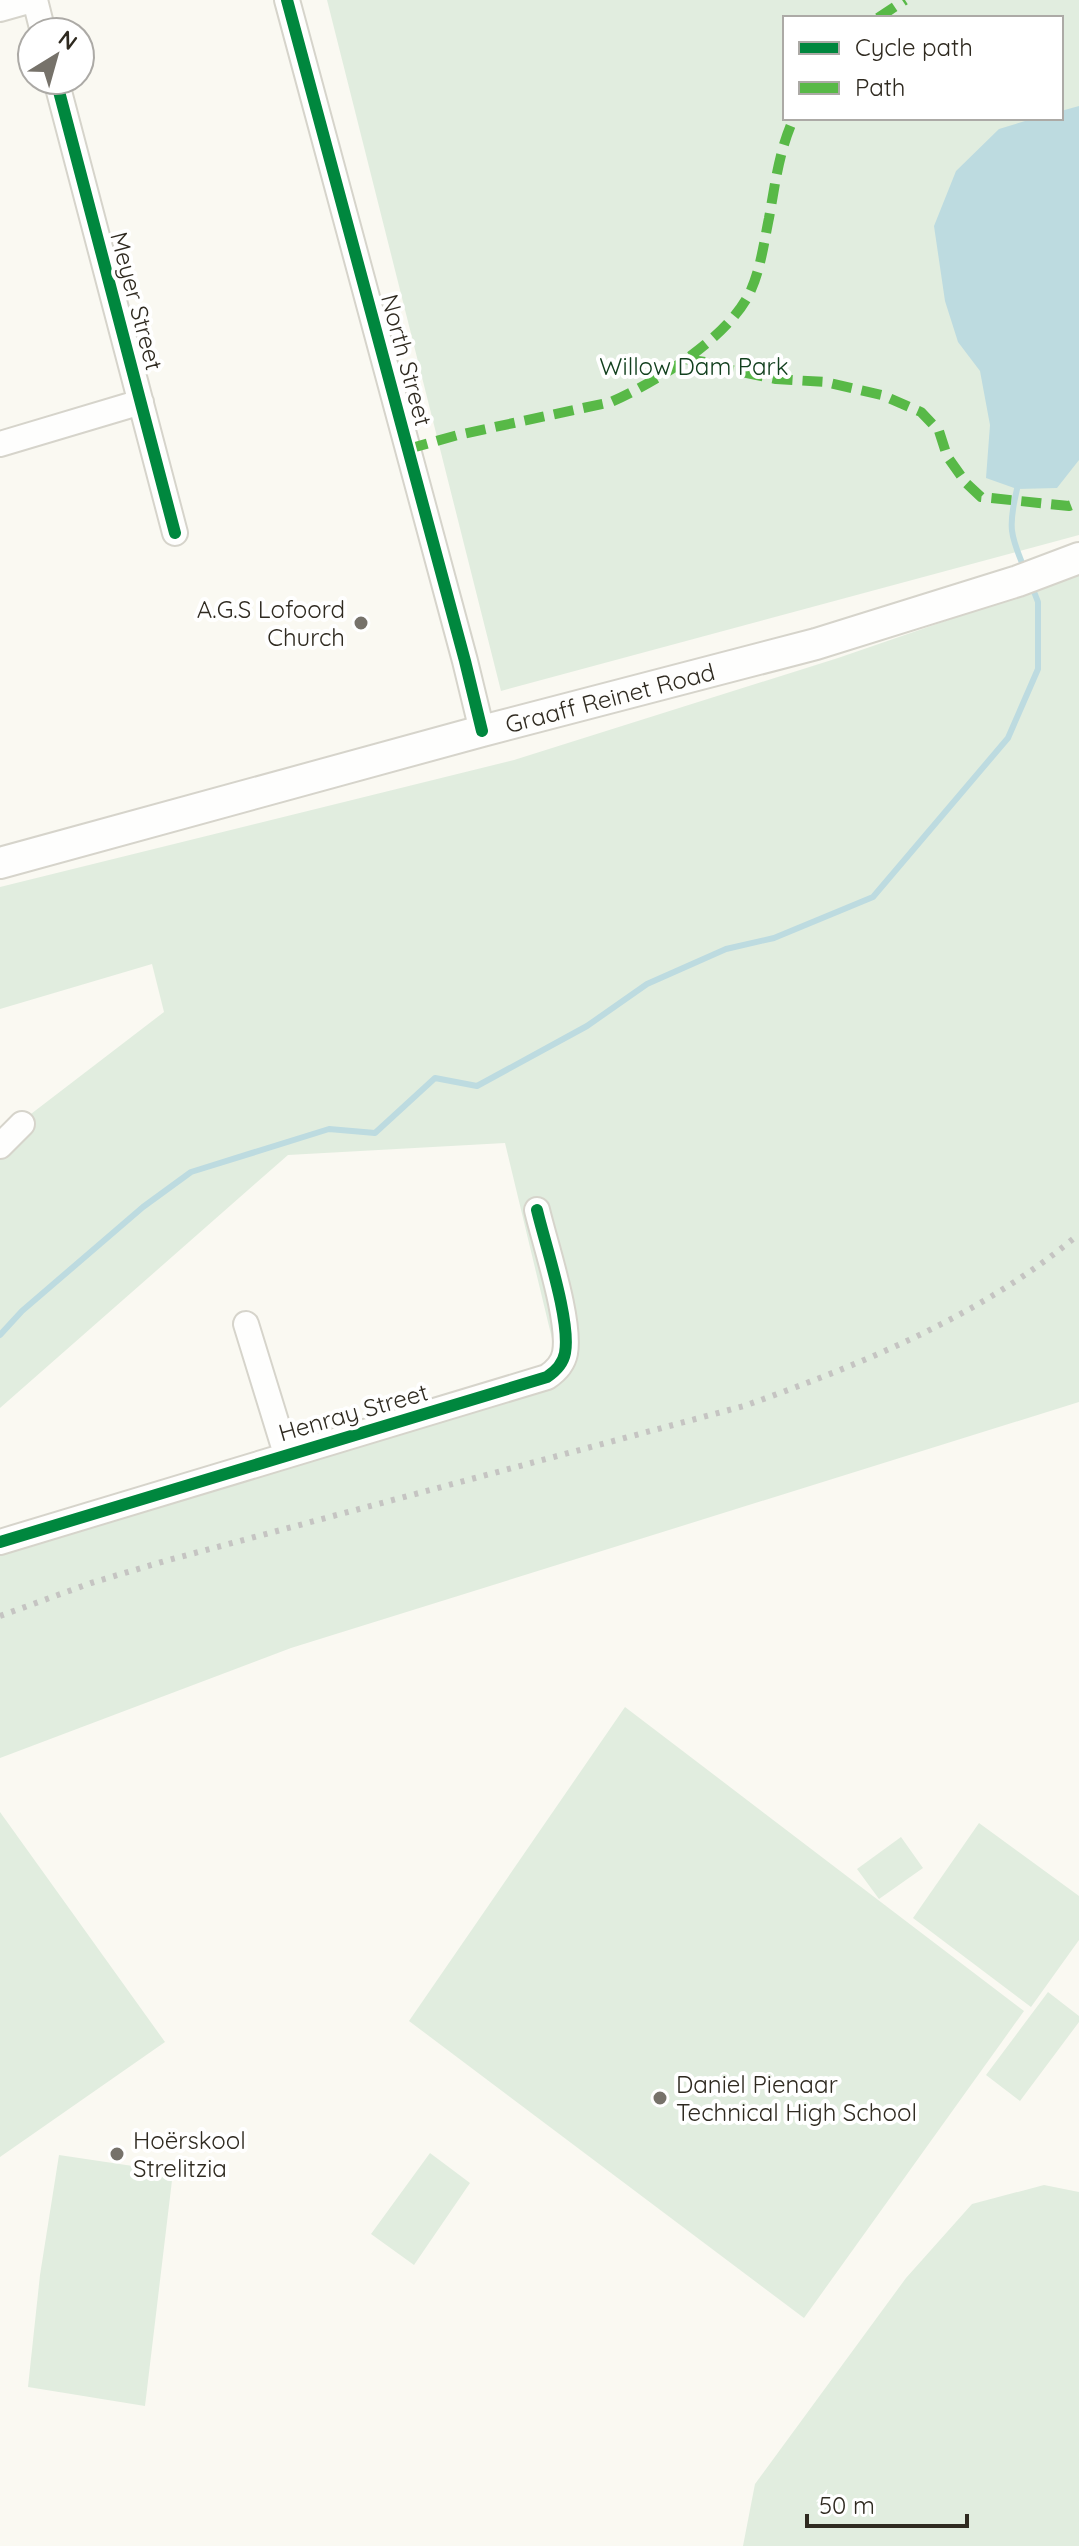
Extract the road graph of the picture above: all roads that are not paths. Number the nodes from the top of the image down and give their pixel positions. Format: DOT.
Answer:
graph roads {
  1 [pos="33,0"];
  2 [pos="287,0"];
  3 [pos="0,9"];
  4 [pos="60,96"];
  5 [pos="141,402"];
  6 [pos="0,444"];
  7 [pos="175,533"];
  8 [pos="1079,558"];
  9 [pos="482,731"];
  10 [pos="0,863"];
  11 [pos="22,1124"];
  12 [pos="0,1146"];
  13 [pos="537,1210"];
  14 [pos="246,1324"];
  15 [pos="286,1454"];
  16 [pos="0,1542"];
  1 -- 3 [label="street"];
  2 -- 9 [label="street, North Street"];
  4 -- 5 [label="street, Meyer Street"];
  5 -- 6 [label="street"];
  5 -- 7 [label="street, Meyer Street"];
  8 -- 9 [label="main road, Graaff Reinet Road"];
  9 -- 10 [label="main road, Graaff Reinet Road"];
  11 -- 12 [label="street"];
  13 -- 15 [label="street, Henray Street"];
  14 -- 15 [label="street"];
  15 -- 16 [label="street, Henray Street"];
}
